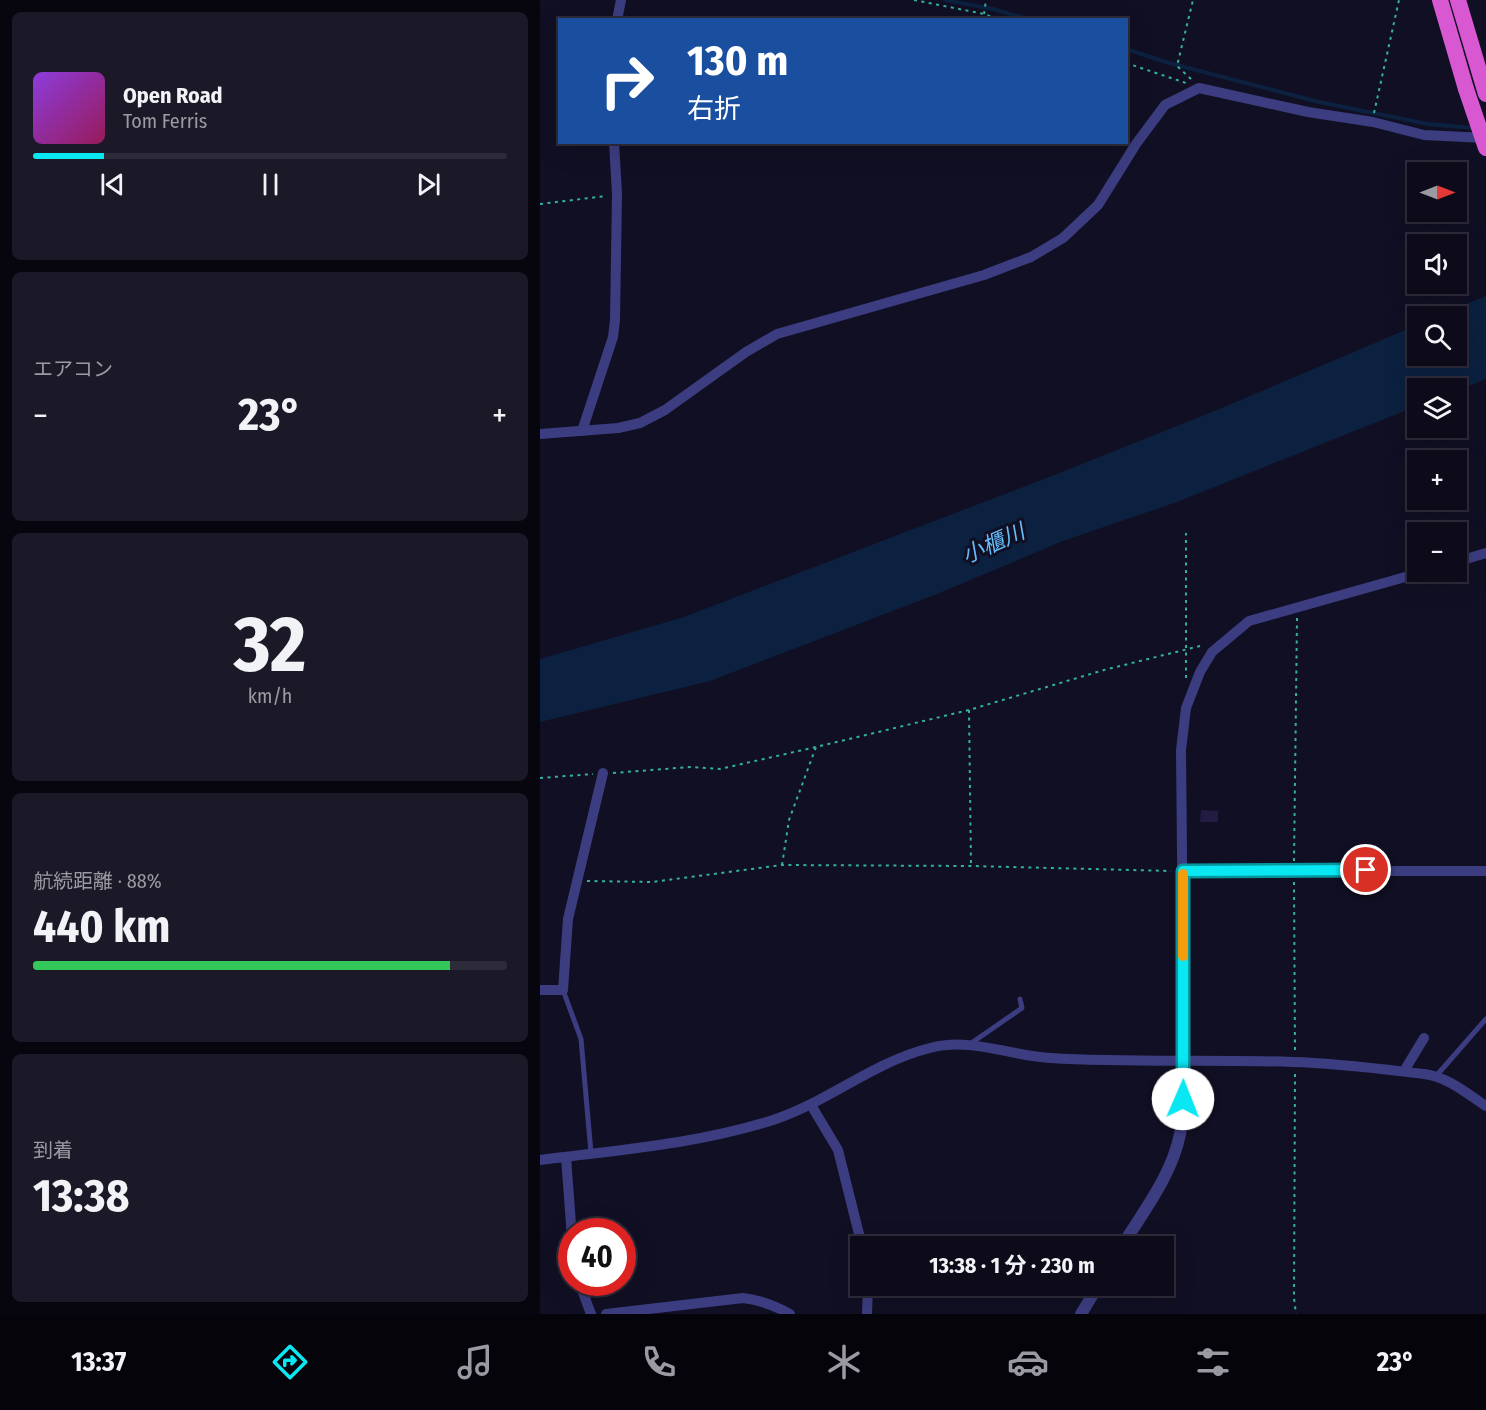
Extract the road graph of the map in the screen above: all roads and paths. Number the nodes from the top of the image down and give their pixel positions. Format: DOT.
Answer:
graph roads {
  1 [pos="621,0"];
  2 [pos="914,0"];
  3 [pos="987,0"];
  4 [pos="1193,0"];
  5 [pos="1399,0"];
  6 [pos="1440,0"];
  7 [pos="1458,0"];
  8 [pos="984,14"];
  9 [pos="617,18"];
  10 [pos="995,18"];
  11 [pos="1128,64"];
  12 [pos="1199,88"];
  13 [pos="1485,89"];
  14 [pos="1373,122"];
  15 [pos="1486,138"];
  16 [pos="614,144"];
  17 [pos="1486,148"];
  18 [pos="617,194"];
  19 [pos="540,204"];
  20 [pos="582,431"];
  21 [pos="540,434"];
  22 [pos="1186,533"];
  23 [pos="1486,553"];
  24 [pos="1467,559"];
  25 [pos="1407,577"];
  26 [pos="1297,609"];
  27 [pos="1227,639"];
  28 [pos="1185,649"];
  29 [pos="1186,684"];
  30 [pos="969,710"];
  31 [pos="816,747"];
  32 [pos="603,773"];
  33 [pos="540,778"];
  34 [pos="782,865"];
  35 [pos="971,866"];
  36 [pos="1294,870"];
  37 [pos="1183,871"];
  38 [pos="1486,871"];
  39 [pos="579,881"];
  40 [pos="540,990"];
  41 [pos="563,990"];
  42 [pos="1020,999"];
  43 [pos="1486,1019"];
  44 [pos="1424,1038"];
  45 [pos="969,1045"];
  46 [pos="1184,1060"];
  47 [pos="1295,1062"];
  48 [pos="1404,1071"];
  49 [pos="1437,1075"];
  50 [pos="811,1105"];
  51 [pos="1486,1106"];
  52 [pos="591,1154"];
  53 [pos="566,1157"];
  54 [pos="540,1161"];
  55 [pos="571,1218"];
  56 [pos="860,1236"];
  57 [pos="1128,1236"];
  58 [pos="584,1296"];
  59 [pos="868,1296"];
  60 [pos="1092,1296"];
  61 [pos="591,1314"];
  62 [pos="606,1314"];
  63 [pos="790,1314"];
  64 [pos="867,1314"];
  65 [pos="1081,1314"];
  66 [pos="1296,1314"];
  1 -- 9 [label="street"];
  2 -- 8 [label="path"];
  3 -- 8 [label="path"];
  4 -- 12 [label="path"];
  5 -- 14 [label="path"];
  6 -- 17 [label="highway, bridge"];
  7 -- 13 [label="highway"];
  8 -- 10 [label="path"];
  11 -- 12 [label="path"];
  12 -- 14 [label="street"];
  12 -- 20 [label="street"];
  14 -- 15 [label="street"];
  16 -- 18 [label="street"];
  18 -- 19 [label="path"];
  18 -- 20 [label="street"];
  20 -- 21 [label="street"];
  22 -- 28 [label="path"];
  23 -- 24 [label="street"];
  25 -- 26 [label="street"];
  26 -- 27 [label="street"];
  26 -- 36 [label="path"];
  27 -- 28 [label="path"];
  27 -- 37 [label="street"];
  28 -- 29 [label="path"];
  28 -- 30 [label="path"];
  30 -- 31 [label="path"];
  30 -- 35 [label="path"];
  31 -- 32 [label="path"];
  31 -- 34 [label="path"];
  32 -- 33 [label="path"];
  32 -- 39 [label="street"];
  34 -- 35 [label="path"];
  34 -- 39 [label="path"];
  35 -- 37 [label="path"];
  36 -- 37 [label="street"];
  36 -- 38 [label="street"];
  36 -- 47 [label="path"];
  37 -- 46 [label="street"];
  39 -- 41 [label="street"];
  40 -- 41 [label="street"];
  41 -- 52 [label="lane"];
  42 -- 45 [label="lane"];
  43 -- 49 [label="lane"];
  44 -- 48 [label="street"];
  45 -- 46 [label="street"];
  45 -- 50 [label="street"];
  46 -- 47 [label="street"];
  46 -- 57 [label="street"];
  47 -- 48 [label="street"];
  47 -- 66 [label="path"];
  48 -- 49 [label="street"];
  49 -- 51 [label="street"];
  50 -- 52 [label="street"];
  50 -- 56 [label="street"];
  52 -- 53 [label="street"];
  53 -- 54 [label="street"];
  53 -- 55 [label="street"];
  58 -- 61 [label="street"];
  59 -- 64 [label="street"];
  60 -- 65 [label="street"];
  62 -- 63 [label="street"];
}
